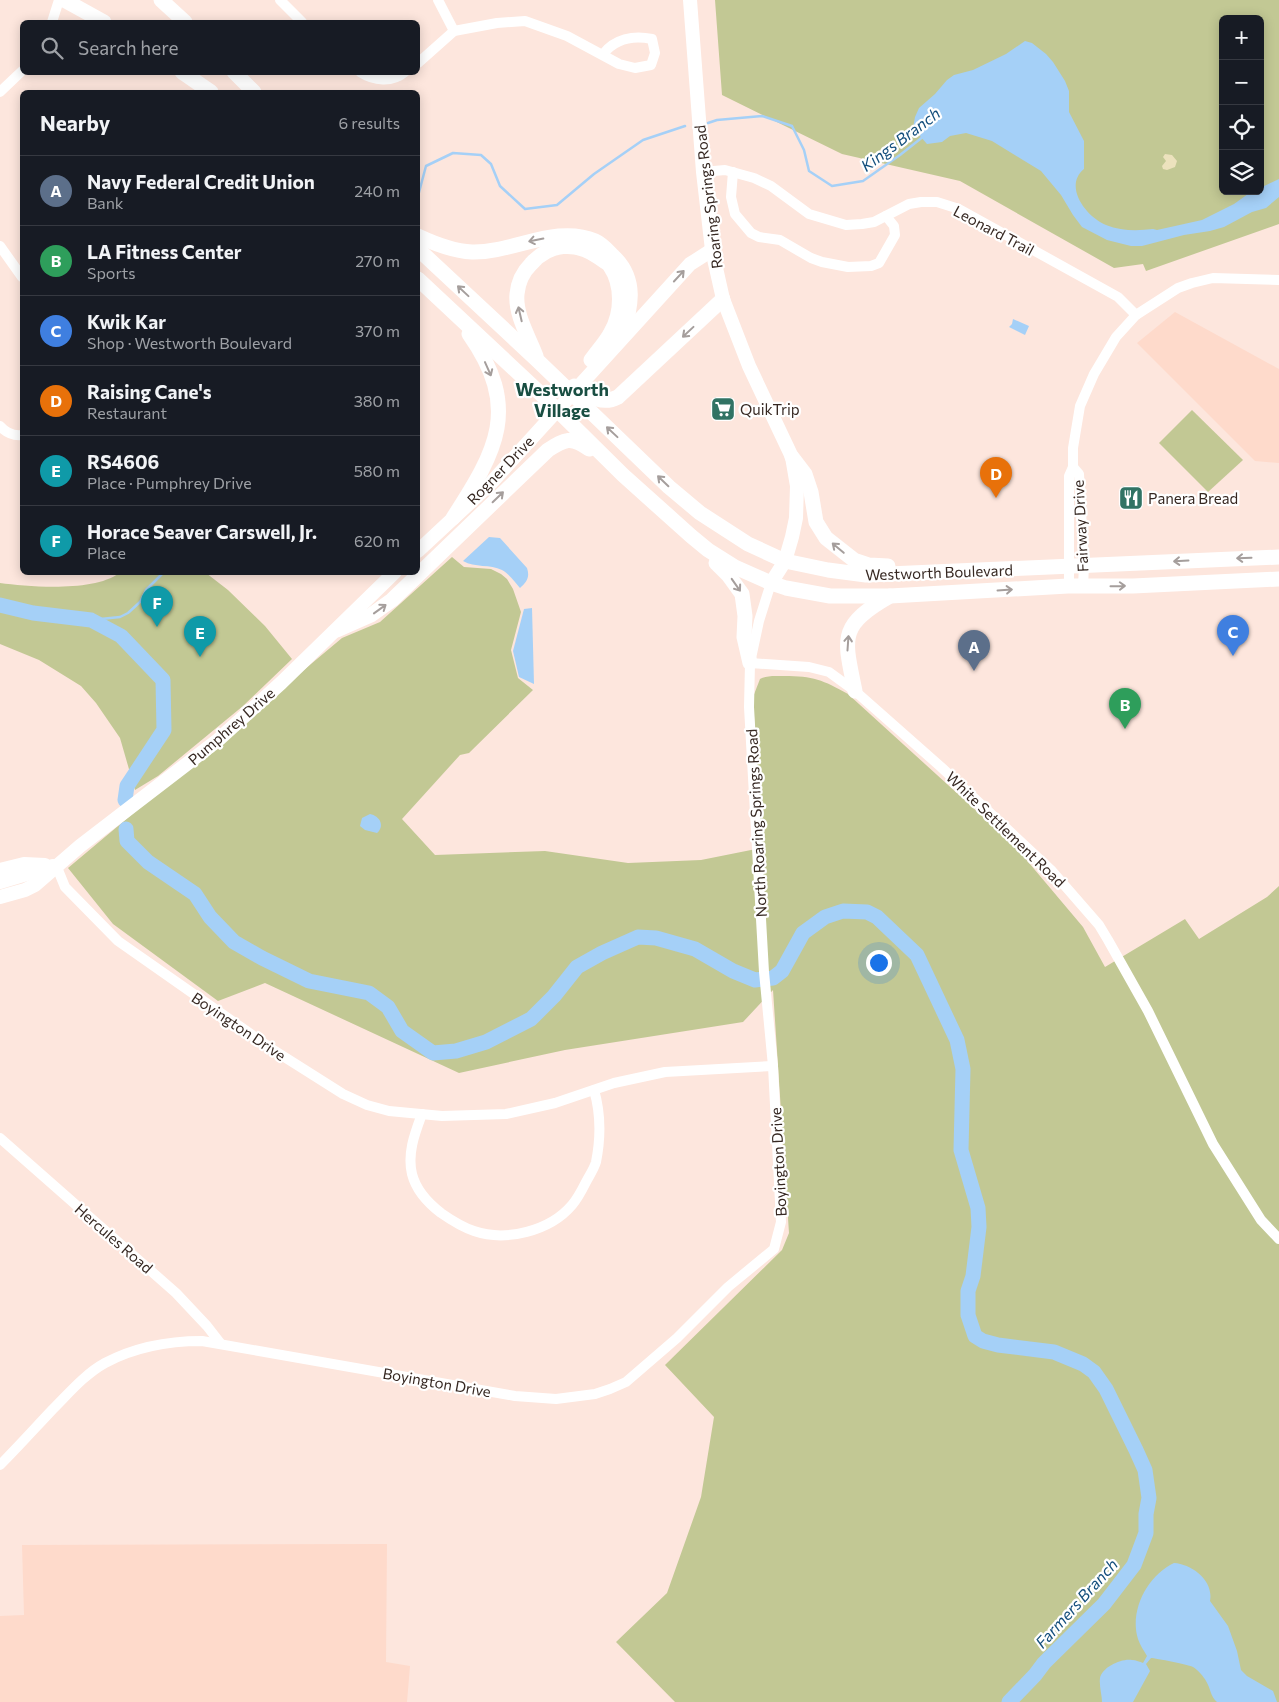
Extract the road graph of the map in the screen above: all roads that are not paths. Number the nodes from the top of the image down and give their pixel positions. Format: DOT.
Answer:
graph roads {
  1 [pos="59,0"];
  2 [pos="64,0"];
  3 [pos="84,0"];
  4 [pos="162,0"];
  5 [pos="280,0"];
  6 [pos="438,0"];
  7 [pos="690,0"];
  8 [pos="53,20"];
  9 [pos="100,20"];
  10 [pos="106,20"];
  11 [pos="183,20"];
  12 [pos="300,20"];
  13 [pos="454,31"];
  14 [pos="603,54"];
  15 [pos="420,61"];
  16 [pos="20,73"];
  17 [pos="186,75"];
  18 [pos="237,75"];
  19 [pos="367,75"];
  20 [pos="399,75"];
  21 [pos="208,90"];
  22 [pos="252,90"];
  23 [pos="0,92"];
  24 [pos="703,172"];
  25 [pos="733,172"];
  26 [pos="886,216"];
  27 [pos="420,237"];
  28 [pos="0,246"];
  29 [pos="712,250"];
  30 [pos="420,251"];
  31 [pos="20,274"];
  32 [pos="420,280"];
  33 [pos="1279,280"];
  34 [pos="723,298"];
  35 [pos="453,313"];
  36 [pos="1136,315"];
  37 [pos="622,337"];
  38 [pos="591,360"];
  39 [pos="542,365"];
  40 [pos="0,426"];
  41 [pos="19,436"];
  42 [pos="792,457"];
  43 [pos="623,475"];
  44 [pos="686,502"];
  45 [pos="453,518"];
  46 [pos="670,518"];
  47 [pos="691,536"];
  48 [pos="420,549"];
  49 [pos="1279,557"];
  50 [pos="785,561"];
  51 [pos="1077,566"];
  52 [pos="951,572"];
  53 [pos="420,573"];
  54 [pos="1279,573"];
  55 [pos="392,575"];
  56 [pos="418,575"];
  57 [pos="1279,579"];
  58 [pos="1208,582"];
  59 [pos="771,583"];
  60 [pos="1076,586"];
  61 [pos="890,596"];
  62 [pos="336,630"];
  63 [pos="750,663"];
  64 [pos="855,691"];
  65 [pos="56,865"];
  66 [pos="0,870"];
  67 [pos="0,876"];
  68 [pos="0,882"];
  69 [pos="0,898"];
  70 [pos="773,1066"];
  71 [pos="594,1090"];
  72 [pos="422,1114"];
  73 [pos="0,1138"];
  74 [pos="1279,1239"];
  75 [pos="221,1344"];
  76 [pos="0,1465"];
  1 -- 8 [label="street"];
  2 -- 9 [label="main road"];
  3 -- 10 [label="main road"];
  4 -- 11 [label="main road"];
  5 -- 12 [label="street"];
  6 -- 13 [label="street"];
  7 -- 24 [label="street, Roaring Springs Road"];
  13 -- 14 [label="street"];
  13 -- 15 [label="street"];
  14 -- 14 [label="street"];
  16 -- 23 [label="street"];
  17 -- 21 [label="main road"];
  18 -- 22 [label="main road"];
  19 -- 20 [label="street"];
  24 -- 25 [label="street, Leonard Trail"];
  24 -- 29 [label="street, Roaring Springs Road"];
  25 -- 26 [label="street, Leonard Trail"];
  25 -- 26 [label="street"];
  26 -- 36 [label="street, Leonard Trail"];
  37 -- 27 [label="main road, one-way"];
  28 -- 31 [label="street"];
  29 -- 34 [label="street, Roaring Springs Road"];
  37 -- 29 [label="street, Rogner Drive, one-way"];
  39 -- 30 [label="main road, Westworth Boulevard, one-way"];
  32 -- 35 [label="main road, Westworth Boulevard"];
  33 -- 36 [label="street, Fairway Drive"];
  34 -- 39 [label="main road, one-way"];
  34 -- 42 [label="street, Roaring Springs Road"];
  35 -- 43 [label="main road, Westworth Boulevard"];
  35 -- 45 [label="main road, one-way"];
  36 -- 51 [label="street, Fairway Drive"];
  37 -- 45 [label="street, Rogner Drive"];
  39 -- 38 [label="main road, one-way"];
  38 -- 45 [label="street, Rogner Drive"];
  44 -- 39 [label="main road, Westworth Boulevard, one-way"];
  40 -- 41 [label="street"];
  42 -- 50 [label="street, Roaring Springs Road"];
  52 -- 42 [label="main road, one-way"];
  43 -- 46 [label="main road, Westworth Boulevard"];
  53 -- 43 [label="main road, one-way"];
  44 -- 46 [label="main road"];
  44 -- 50 [label="main road, Westworth Boulevard"];
  45 -- 48 [label="street"];
  46 -- 47 [label="main road, Westworth Boulevard"];
  47 -- 59 [label="main road, Westworth Boulevard"];
  47 -- 63 [label="main road, one-way"];
  49 -- 51 [label="main road, Westworth Boulevard, one-way"];
  50 -- 52 [label="main road, Westworth Boulevard"];
  50 -- 59 [label="street, Roaring Springs Road"];
  51 -- 52 [label="main road, Westworth Boulevard"];
  51 -- 60 [label="street, Fairway Drive"];
  54 -- 58 [label="main road"];
  55 -- 62 [label="street, Pumphrey Drive"];
  62 -- 56 [label="main road, one-way"];
  57 -- 58 [label="main road, Westworth Boulevard"];
  60 -- 58 [label="main road, Westworth Boulevard, one-way"];
  59 -- 61 [label="main road, Westworth Boulevard"];
  59 -- 63 [label="street, North Roaring Springs Road"];
  61 -- 60 [label="main road, Westworth Boulevard, one-way"];
  64 -- 61 [label="main road, one-way"];
  62 -- 65 [label="street, Pumphrey Drive"];
  63 -- 64 [label="street, White Settlement Road"];
  63 -- 70 [label="street, North Roaring Springs Road"];
  64 -- 74 [label="street, White Settlement Road"];
  65 -- 66 [label="street"];
  65 -- 67 [label="street"];
  65 -- 68 [label="street"];
  65 -- 69 [label="street"];
  65 -- 72 [label="street, Boyington Drive"];
  70 -- 71 [label="street, Boyington Drive"];
  70 -- 75 [label="street, Boyington Drive"];
  71 -- 72 [label="street, Boyington Drive"];
  71 -- 72 [label="street"];
  73 -- 75 [label="street, Hercules Road"];
  75 -- 76 [label="street, Boyington Drive"];
}
